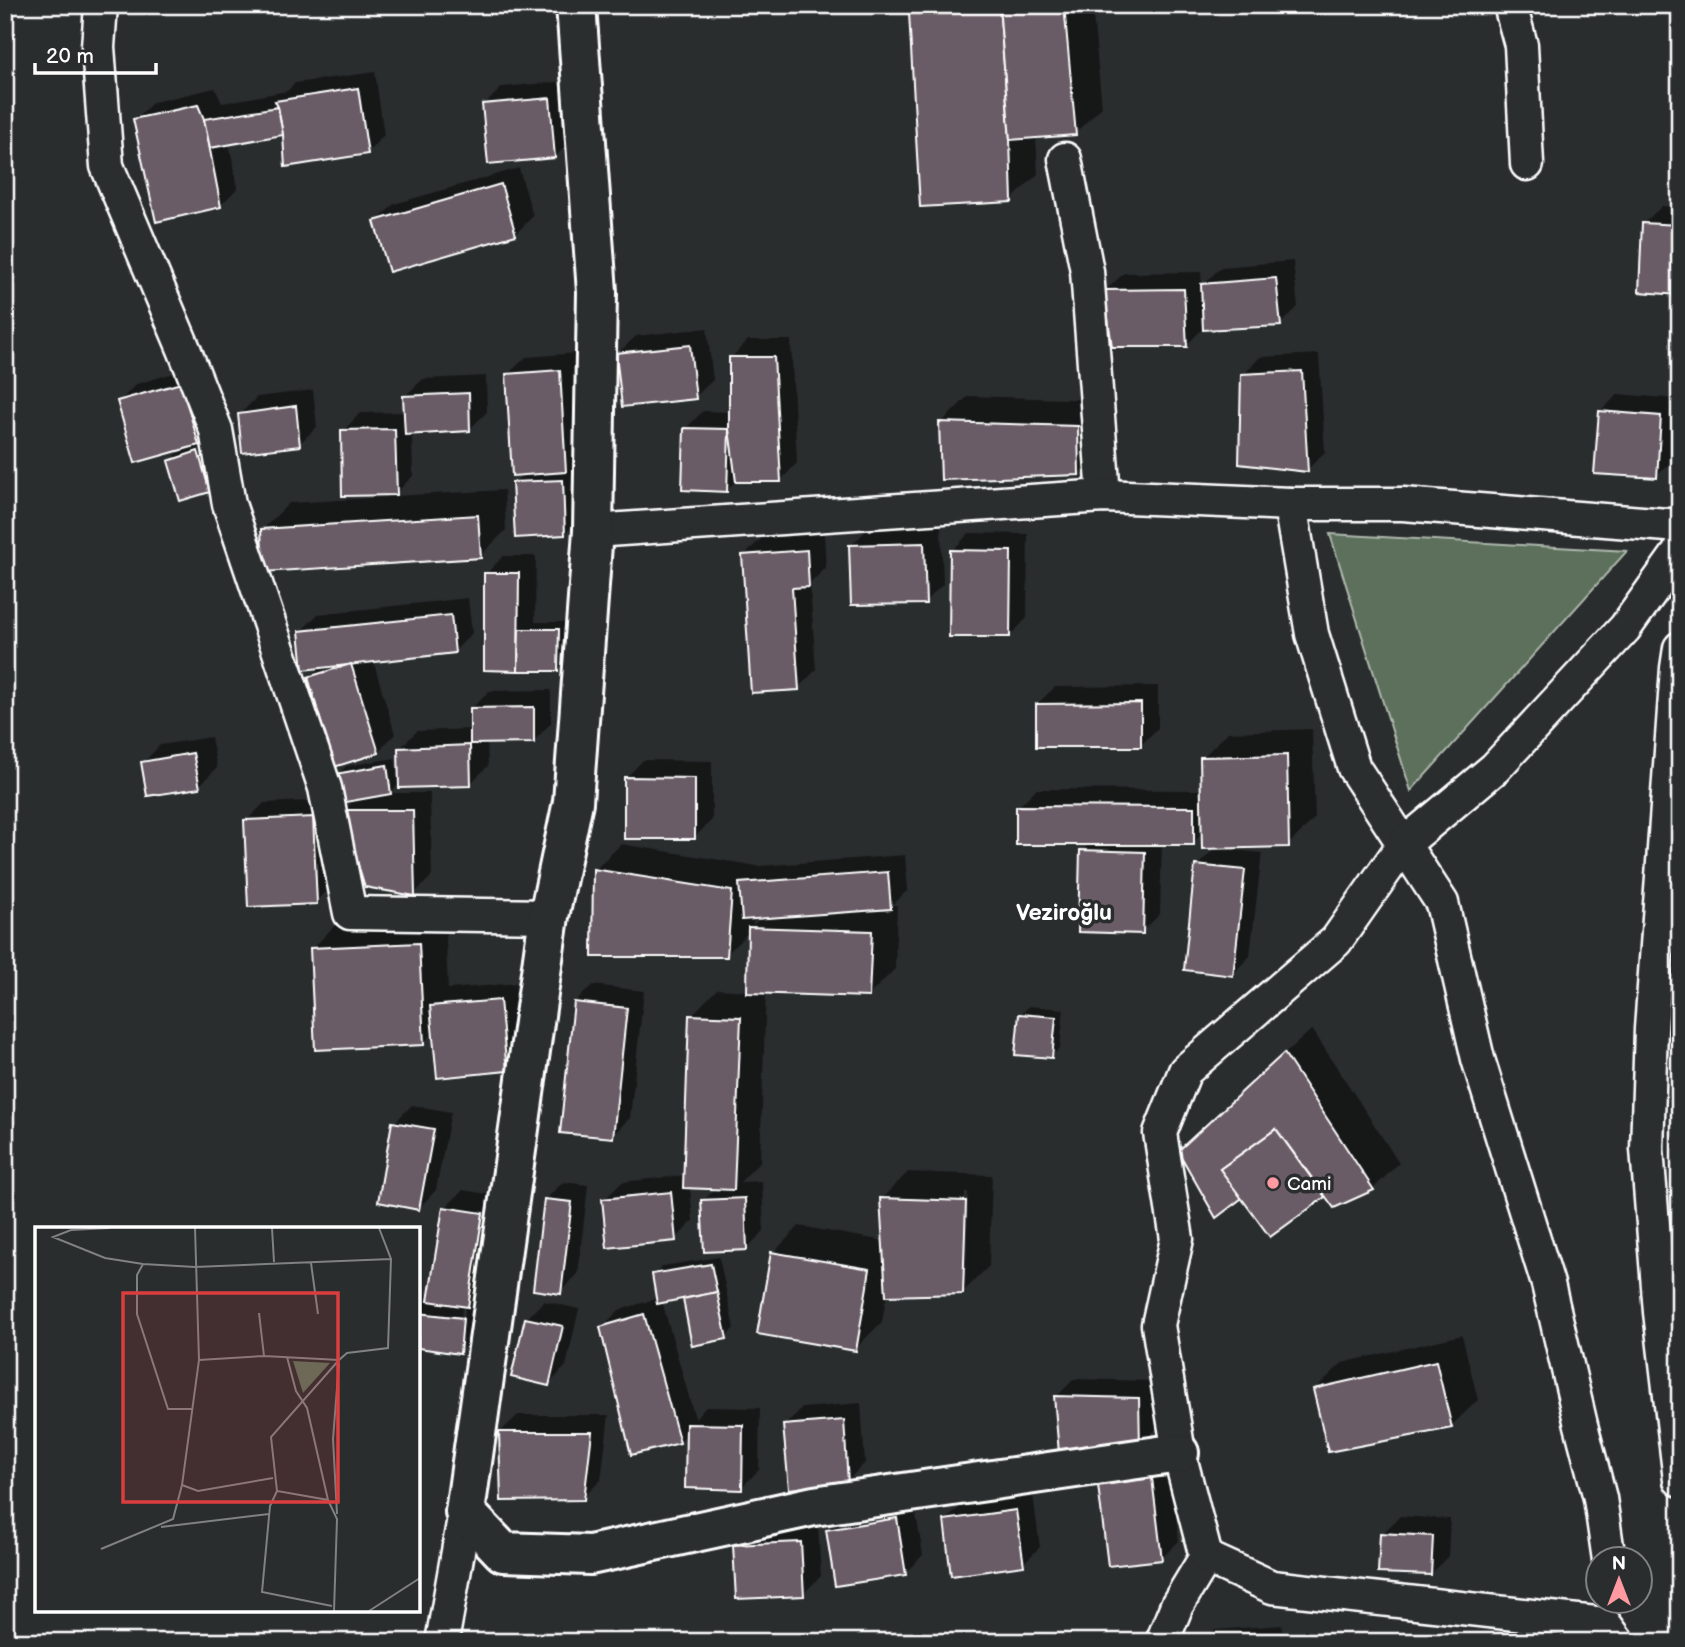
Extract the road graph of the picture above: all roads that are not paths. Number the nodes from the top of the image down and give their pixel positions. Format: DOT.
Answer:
graph roads {
  1 [pos="101,5"];
  2 [pos="576,5"];
  3 [pos="1510,5"];
  4 [pos="1065,159"];
  5 [pos="1527,164"];
  6 [pos="1104,496"];
  7 [pos="1290,504"];
  8 [pos="1680,526"];
  9 [pos="593,531"];
  10 [pos="1680,551"];
  11 [pos="1680,648"];
  12 [pos="1404,844"];
  13 [pos="549,916"];
  14 [pos="1179,1453"];
  15 [pos="1680,1480"];
  16 [pos="465,1512"];
  17 [pos="1607,1546"];
  18 [pos="1206,1557"];
  19 [pos="1610,1622"];
  20 [pos="442,1642"];
  21 [pos="1162,1642"];
  1 -- 13 [label="street"];
  2 -- 9 [label="street"];
  3 -- 5 [label="street"];
  4 -- 6 [label="street"];
  6 -- 7 [label="street"];
  6 -- 9 [label="street"];
  7 -- 8 [label="street"];
  7 -- 12 [label="street"];
  9 -- 13 [label="street"];
  10 -- 12 [label="street"];
  11 -- 15 [label="street"];
  12 -- 14 [label="street"];
  12 -- 17 [label="street"];
  13 -- 16 [label="street"];
  14 -- 16 [label="street"];
  14 -- 18 [label="street"];
  16 -- 20 [label="street"];
  18 -- 19 [label="street"];
  18 -- 21 [label="street"];
}
